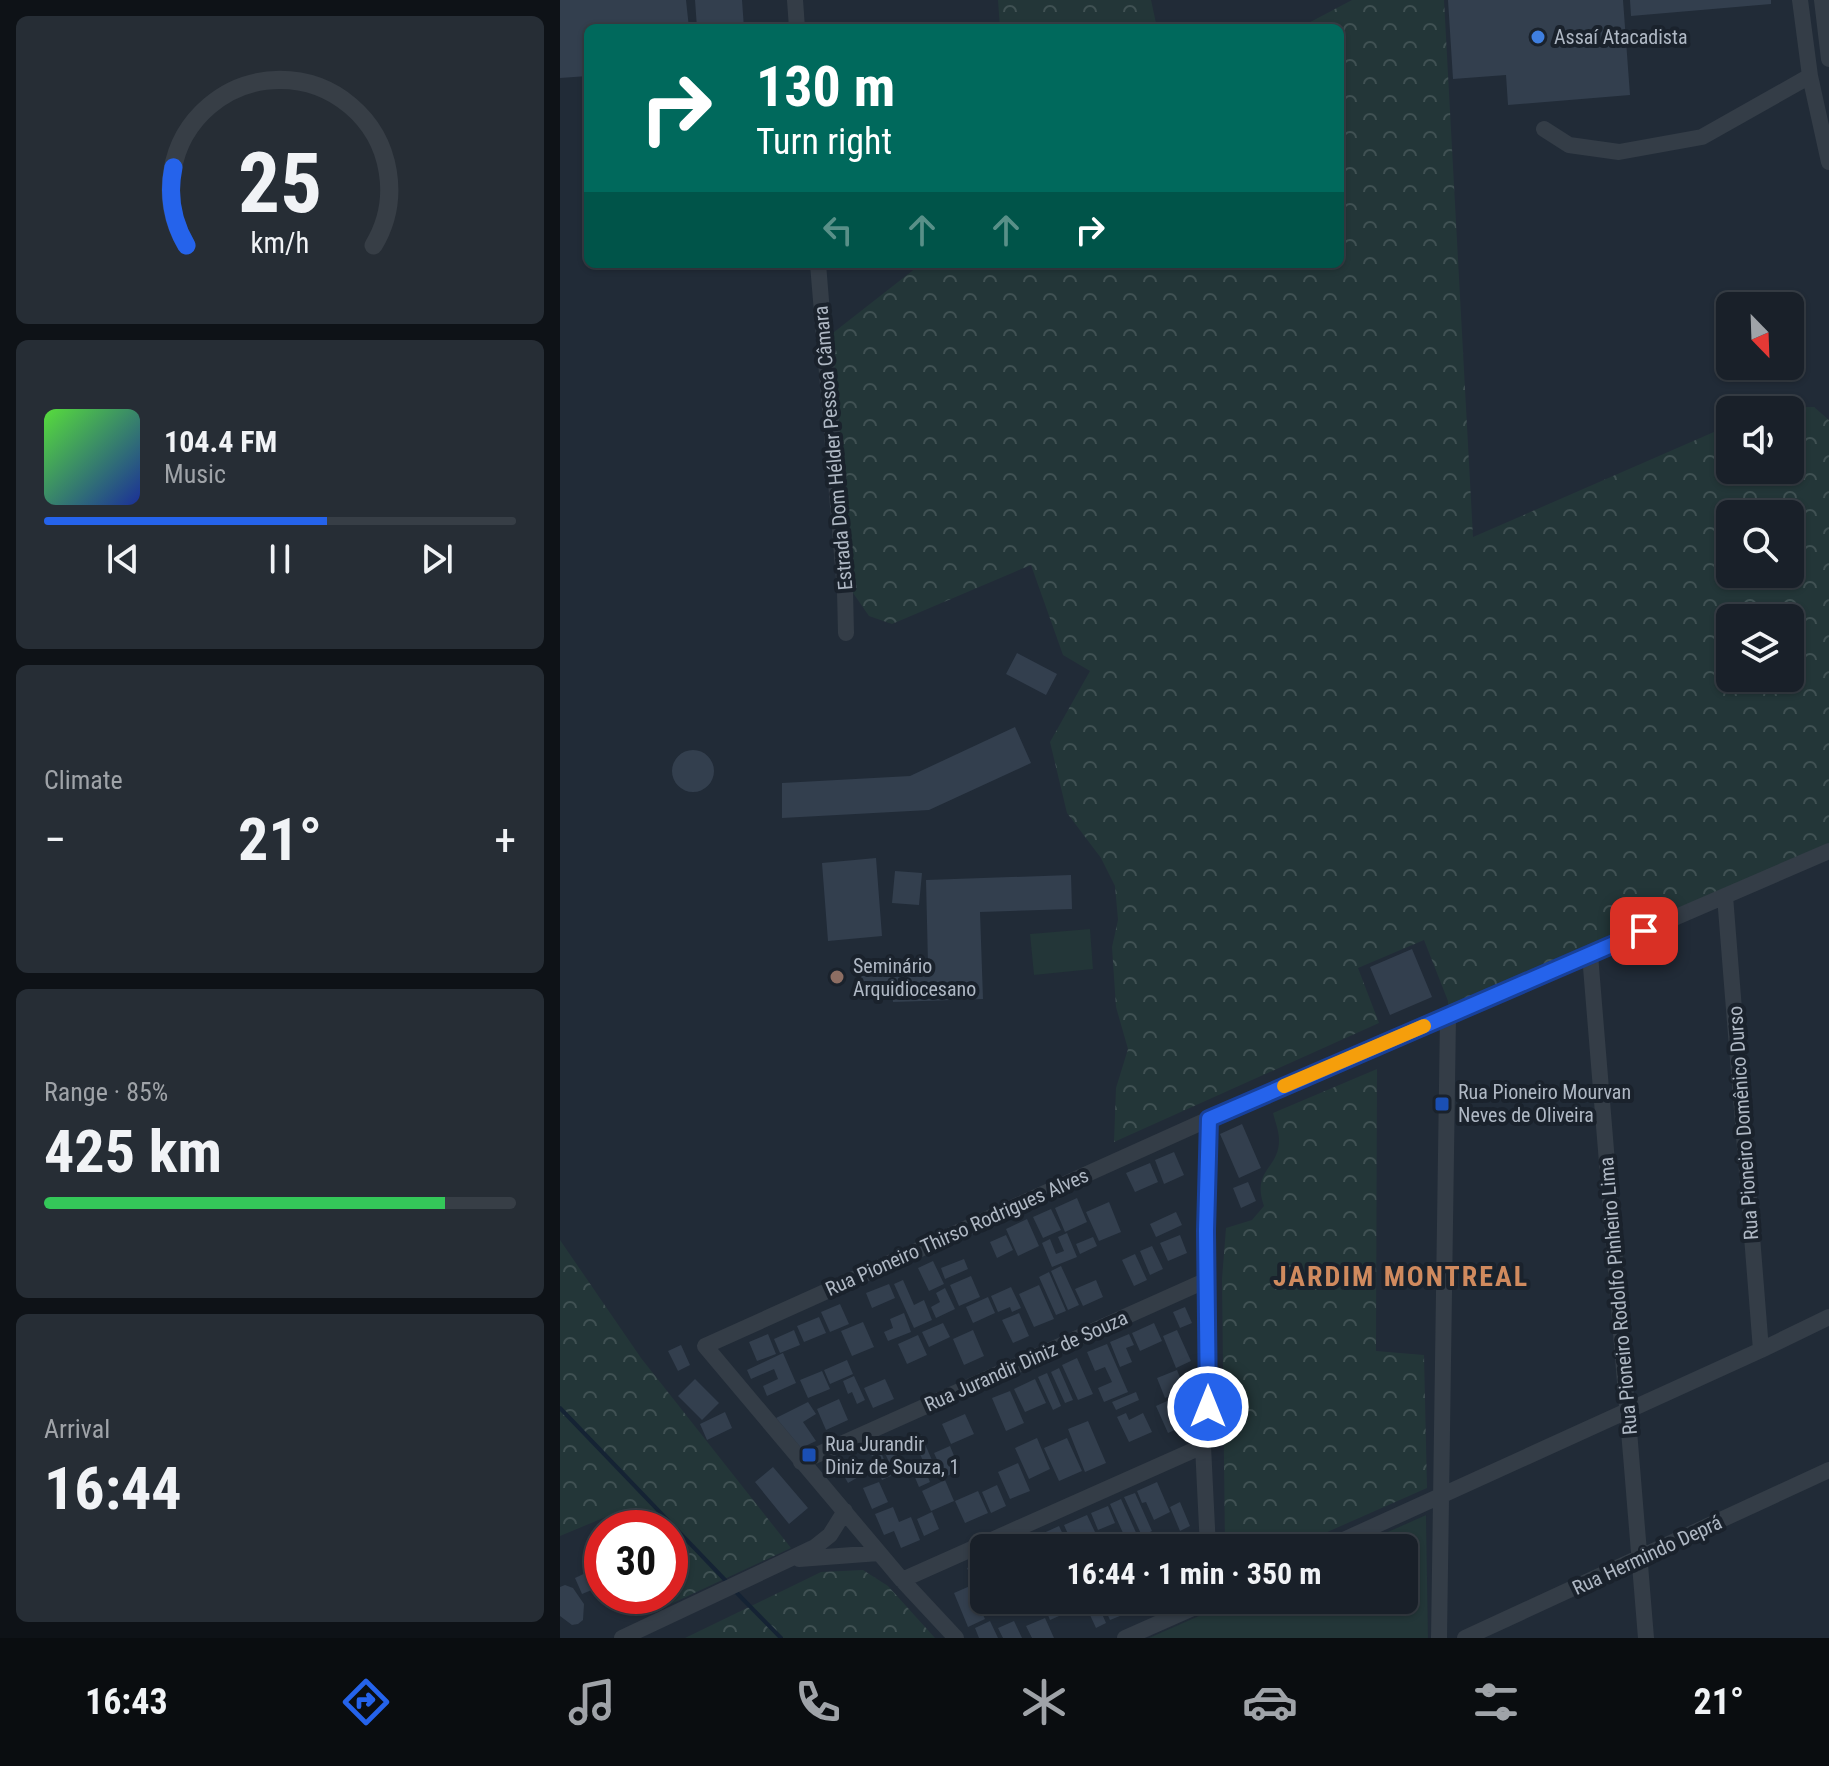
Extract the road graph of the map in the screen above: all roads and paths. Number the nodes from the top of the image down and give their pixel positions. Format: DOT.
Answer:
graph roads {
  1 [pos="795,0"];
  2 [pos="1800,0"];
  3 [pos="1822,0"];
  4 [pos="797,24"];
  5 [pos="1829,59"];
  6 [pos="1810,76"];
  7 [pos="1544,129"];
  8 [pos="1829,162"];
  9 [pos="818,268"];
  10 [pos="846,633"];
  11 [pos="1829,851"];
  12 [pos="1725,896"];
  13 [pos="1590,955"];
  14 [pos="1448,1016"];
  15 [pos="1209,1119"];
  16 [pos="1207,1280"];
  17 [pos="1829,1317"];
  18 [pos="1761,1350"];
  19 [pos="1628,1411"];
  20 [pos="1203,1446"];
  21 [pos="801,1462"];
  22 [pos="1829,1470"];
  23 [pos="1440,1496"];
  24 [pos="845,1511"];
  25 [pos="1207,1534"];
  26 [pos="1357,1534"];
  27 [pos="879,1553"];
  28 [pos="793,1559"];
  29 [pos="1640,1559"];
  30 [pos="902,1580"];
  31 [pos="1179,1614"];
  32 [pos="622,1638"];
  33 [pos="956,1638"];
  34 [pos="1125,1638"];
  35 [pos="1439,1638"];
  36 [pos="1465,1638"];
  37 [pos="1646,1638"];
  1 -- 4 [label="street"];
  2 -- 6 [label="street"];
  3 -- 5 [label="street"];
  6 -- 7 [label="street"];
  6 -- 8 [label="street"];
  9 -- 10 [label="street, Estrada Dom Hélder Pessoa Câmara"];
  11 -- 12 [label="street, Rua Pioneiro Thirso Rodrigues Alves"];
  12 -- 13 [label="street, Rua Pioneiro Thirso Rodrigues Alves"];
  12 -- 18 [label="street, Rua Pioneiro Domênico Durso"];
  13 -- 14 [label="street, Rua Pioneiro Thirso Rodrigues Alves"];
  13 -- 19 [label="street, Rua Pioneiro Rodolfo Pinheiro Lima"];
  14 -- 15 [label="street, Rua Pioneiro Thirso Rodrigues Alves"];
  14 -- 23 [label="street"];
  15 -- 16 [label="street"];
  15 -- 21 [label="street, Rua Pioneiro Thirso Rodrigues Alves"];
  16 -- 20 [label="street"];
  16 -- 21 [label="street, Rua Jurandir Diniz de Souza"];
  17 -- 18 [label="street"];
  18 -- 19 [label="street"];
  19 -- 23 [label="street"];
  19 -- 29 [label="street, Rua Pioneiro Rodolfo Pinheiro Lima"];
  20 -- 25 [label="street"];
  20 -- 30 [label="street"];
  21 -- 24 [label="street"];
  22 -- 29 [label="street, Rua Hermindo Deprá"];
  23 -- 26 [label="street"];
  23 -- 35 [label="street"];
  24 -- 27 [label="street"];
  24 -- 28 [label="street"];
  27 -- 28 [label="street"];
  27 -- 30 [label="street"];
  28 -- 32 [label="street"];
  29 -- 36 [label="street, Rua Hermindo Deprá"];
  29 -- 37 [label="street, Rua Pioneiro Rodolfo Pinheiro Lima"];
  30 -- 33 [label="street"];
  31 -- 34 [label="street"];
}
